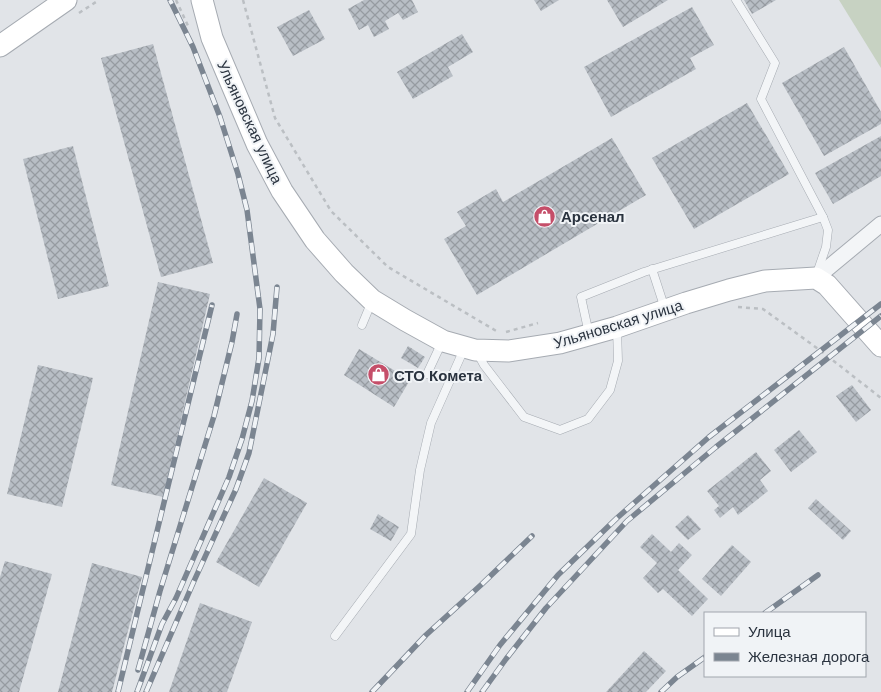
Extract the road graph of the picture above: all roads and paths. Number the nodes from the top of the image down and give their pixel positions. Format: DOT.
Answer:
graph roads {
  1 [pos="66,0"];
  2 [pos="202,0"];
  3 [pos="243,0"];
  4 [pos="736,0"];
  5 [pos="0,46"];
  6 [pos="823,217"];
  7 [pos="881,224"];
  8 [pos="652,270"];
  9 [pos="816,278"];
  10 [pos="372,300"];
  11 [pos="734,307"];
  12 [pos="665,311"];
  13 [pos="538,323"];
  14 [pos="362,325"];
  15 [pos="617,327"];
  16 [pos="590,335"];
  17 [pos="443,341"];
  18 [pos="881,346"];
  19 [pos="470,349"];
  20 [pos="427,374"];
  21 [pos="881,398"];
  22 [pos="334,636"];
  1 -- 5 [label="main road"];
  2 -- 10 [label="main road, Ульяновская улица"];
  3 -- 13 [label="path"];
  4 -- 6 [label="lane"];
  6 -- 8 [label="lane"];
  6 -- 9 [label="lane"];
  7 -- 9 [label="street"];
  8 -- 12 [label="lane"];
  8 -- 16 [label="lane"];
  9 -- 12 [label="main road, Ульяновская улица"];
  9 -- 18 [label="main road"];
  10 -- 14 [label="lane"];
  10 -- 17 [label="main road, Ульяновская улица"];
  11 -- 21 [label="path"];
  12 -- 15 [label="main road, Ульяновская улица"];
  15 -- 16 [label="main road, Ульяновская улица"];
  15 -- 19 [label="lane"];
  16 -- 19 [label="main road, Ульяновская улица"];
  17 -- 19 [label="main road, Ульяновская улица"];
  17 -- 20 [label="lane"];
  19 -- 22 [label="lane"];
}
